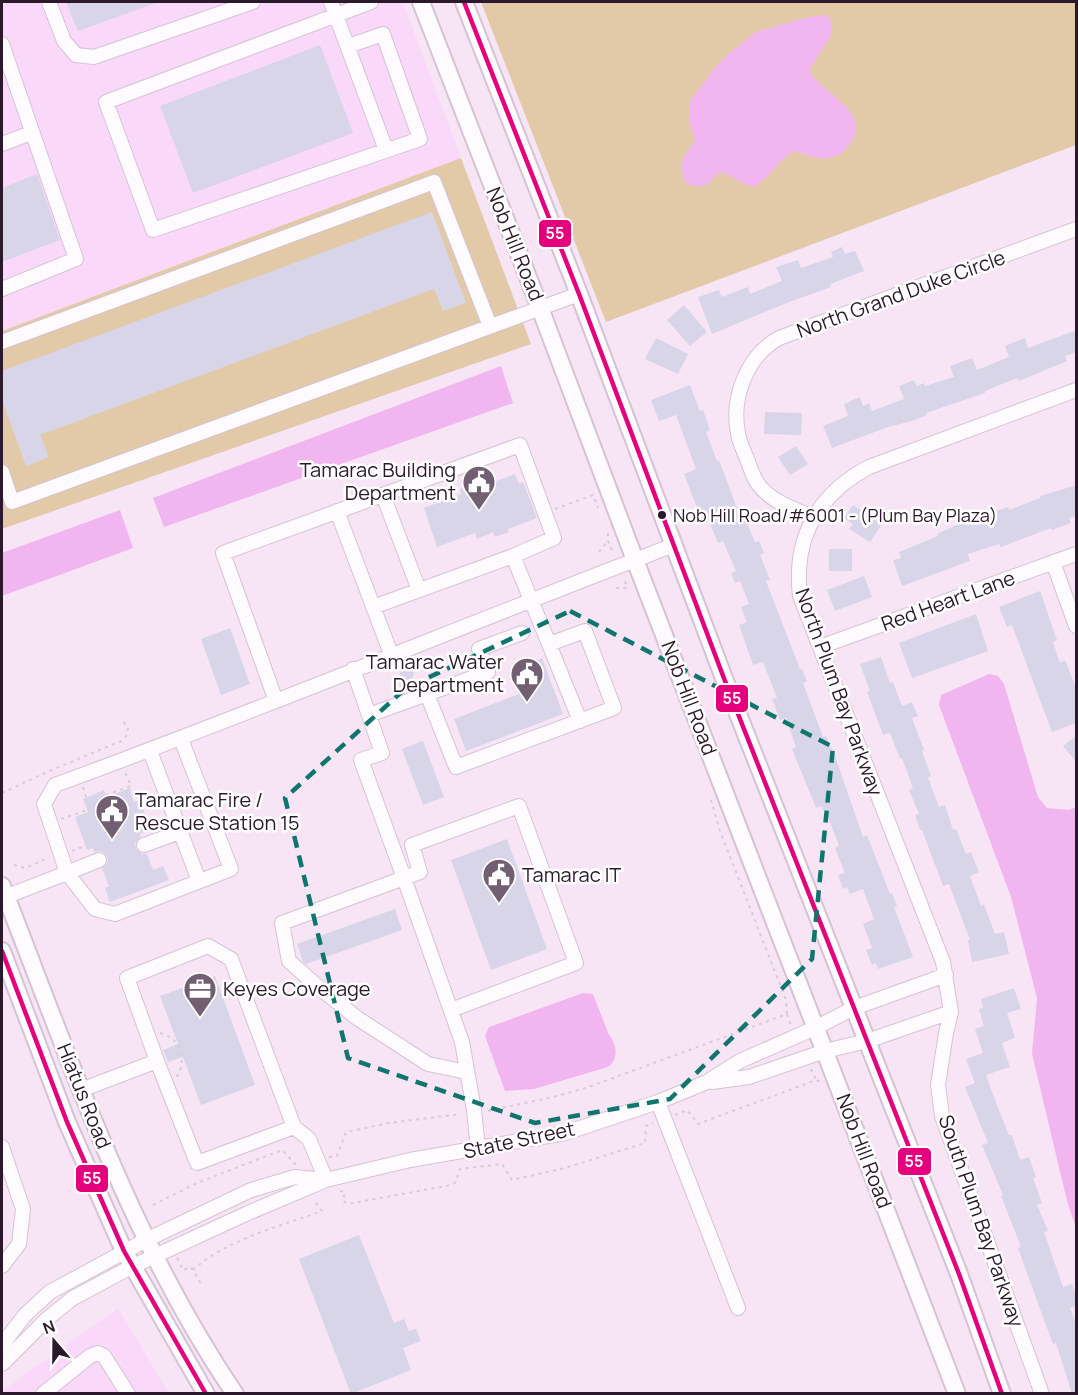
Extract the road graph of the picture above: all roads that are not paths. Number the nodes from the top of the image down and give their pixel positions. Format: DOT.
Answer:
graph roads {
  1 [pos="49,2"];
  2 [pos="254,2"];
  3 [pos="371,2"];
  4 [pos="421,2"];
  5 [pos="464,2"];
  6 [pos="333,8"];
  7 [pos="2,44"];
  8 [pos="348,46"];
  9 [pos="32,132"];
  10 [pos="2,144"];
  11 [pos="386,150"];
  12 [pos="1077,230"];
  13 [pos="2,289"];
  14 [pos="579,294"];
  15 [pos="540,308"];
  16 [pos="490,326"];
  17 [pos="2,342"];
  18 [pos="1077,390"];
  19 [pos="2,472"];
  20 [pos="383,495"];
  21 [pos="337,511"];
  22 [pos="813,517"];
  23 [pos="674,545"];
  24 [pos="1077,554"];
  25 [pos="513,556"];
  26 [pos="635,560"];
  27 [pos="1053,562"];
  28 [pos="419,590"];
  29 [pos="533,601"];
  30 [pos="373,607"];
  31 [pos="1077,626"];
  32 [pos="522,633"];
  33 [pos="549,644"];
  34 [pos="820,647"];
  35 [pos="391,654"];
  36 [pos="353,669"];
  37 [pos="427,694"];
  38 [pos="276,700"];
  39 [pos="369,715"];
  40 [pos="580,721"];
  41 [pos="181,739"];
  42 [pos="150,751"];
  43 [pos="180,832"];
  44 [pos="144,845"];
  45 [pos="99,860"];
  46 [pos="67,873"];
  47 [pos="404,878"];
  48 [pos="199,881"];
  49 [pos="3,894"];
  50 [pos="2,951"];
  51 [pos="946,975"];
  52 [pos="854,1008"];
  53 [pos="451,1010"];
  54 [pos="951,1012"];
  55 [pos="815,1028"];
  56 [pos="867,1041"];
  57 [pos="825,1051"];
  58 [pos="157,1061"];
  59 [pos="467,1072"];
  60 [pos="707,1082"];
  61 [pos="81,1090"];
  62 [pos="658,1102"];
  63 [pos="294,1127"];
  64 [pos="2,1148"];
  65 [pos="477,1149"];
  66 [pos="326,1180"];
  67 [pos="146,1240"];
  68 [pos="124,1251"];
  69 [pos="155,1257"];
  70 [pos="2,1266"];
  71 [pos="133,1266"];
  72 [pos="738,1308"];
  73 [pos="2,1345"];
  74 [pos="2,1364"];
  75 [pos="42,1394"];
  76 [pos="128,1394"];
  77 [pos="206,1394"];
  78 [pos="235,1394"];
  79 [pos="957,1394"];
  80 [pos="1002,1394"];
  81 [pos="1042,1394"];
  1 -- 2 [label="street"];
  3 -- 6 [label="street"];
  4 -- 15 [label="main road, Nob Hill Road"];
  5 -- 14 [label="main road, Nob Hill Road"];
  6 -- 8 [label="street"];
  6 -- 11 [label="street"];
  7 -- 9 [label="street"];
  8 -- 11 [label="street"];
  8 -- 11 [label="street"];
  9 -- 10 [label="street"];
  9 -- 13 [label="street"];
  12 -- 22 [label="street, North Grand Duke Circle"];
  14 -- 15 [label="street"];
  14 -- 23 [label="main road, Nob Hill Road"];
  15 -- 16 [label="street"];
  15 -- 26 [label="main road, Nob Hill Road"];
  16 -- 17 [label="street"];
  16 -- 19 [label="street"];
  18 -- 22 [label="street, North Plum Bay Parkway"];
  20 -- 21 [label="street"];
  20 -- 25 [label="street"];
  20 -- 28 [label="street"];
  21 -- 30 [label="street"];
  21 -- 38 [label="street"];
  22 -- 34 [label="street, North Plum Bay Parkway"];
  23 -- 26 [label="street"];
  23 -- 52 [label="main road, Nob Hill Road"];
  24 -- 27 [label="street, Red Heart Lane"];
  25 -- 28 [label="street"];
  25 -- 29 [label="street"];
  26 -- 29 [label="street"];
  26 -- 55 [label="main road, Nob Hill Road"];
  27 -- 31 [label="street"];
  27 -- 34 [label="street, Red Heart Lane"];
  28 -- 30 [label="street"];
  29 -- 33 [label="street"];
  29 -- 35 [label="street"];
  30 -- 35 [label="street"];
  32 -- 37 [label="street"];
  33 -- 40 [label="street"];
  33 -- 40 [label="street"];
  34 -- 51 [label="street, North Plum Bay Parkway"];
  35 -- 36 [label="street"];
  36 -- 38 [label="street"];
  36 -- 39 [label="street"];
  37 -- 39 [label="street"];
  37 -- 40 [label="street"];
  38 -- 41 [label="street"];
  39 -- 47 [label="street"];
  41 -- 42 [label="street"];
  41 -- 48 [label="street"];
  42 -- 43 [label="street"];
  42 -- 46 [label="street"];
  43 -- 44 [label="street"];
  43 -- 48 [label="street"];
  45 -- 46 [label="street"];
  46 -- 48 [label="street"];
  46 -- 49 [label="street"];
  47 -- 53 [label="street"];
  47 -- 53 [label="street"];
  47 -- 59 [label="street"];
  49 -- 61 [label="main road, Hiatus Road"];
  50 -- 68 [label="main road, Hiatus Road"];
  51 -- 52 [label="street, State Street"];
  51 -- 54 [label="street, South Plum Bay Parkway"];
  52 -- 55 [label="street, State Street"];
  52 -- 56 [label="main road, Nob Hill Road"];
  53 -- 59 [label="street"];
  54 -- 56 [label="street, State Street"];
  54 -- 81 [label="street, South Plum Bay Parkway"];
  55 -- 57 [label="main road, Nob Hill Road"];
  55 -- 60 [label="street, State Street"];
  56 -- 57 [label="street, State Street"];
  56 -- 80 [label="main road, Nob Hill Road"];
  57 -- 60 [label="street, State Street"];
  57 -- 79 [label="main road, Nob Hill Road"];
  58 -- 61 [label="street"];
  58 -- 63 [label="street"];
  58 -- 63 [label="street"];
  59 -- 65 [label="street"];
  60 -- 62 [label="street, State Street"];
  61 -- 67 [label="main road, Hiatus Road"];
  62 -- 65 [label="street, State Street"];
  62 -- 72 [label="street"];
  63 -- 66 [label="street"];
  64 -- 70 [label="street"];
  65 -- 66 [label="street, State Street"];
  66 -- 67 [label="street, State Street"];
  66 -- 69 [label="street, State Street"];
  67 -- 68 [label="street, State Street"];
  67 -- 69 [label="main road, Hiatus Road"];
  68 -- 71 [label="main road, Hiatus Road"];
  68 -- 73 [label="street"];
  69 -- 71 [label="street, State Street"];
  69 -- 78 [label="main road, Hiatus Road"];
  71 -- 74 [label="street, State Street"];
  71 -- 77 [label="main road, Hiatus Road"];
  75 -- 76 [label="street"];
}
